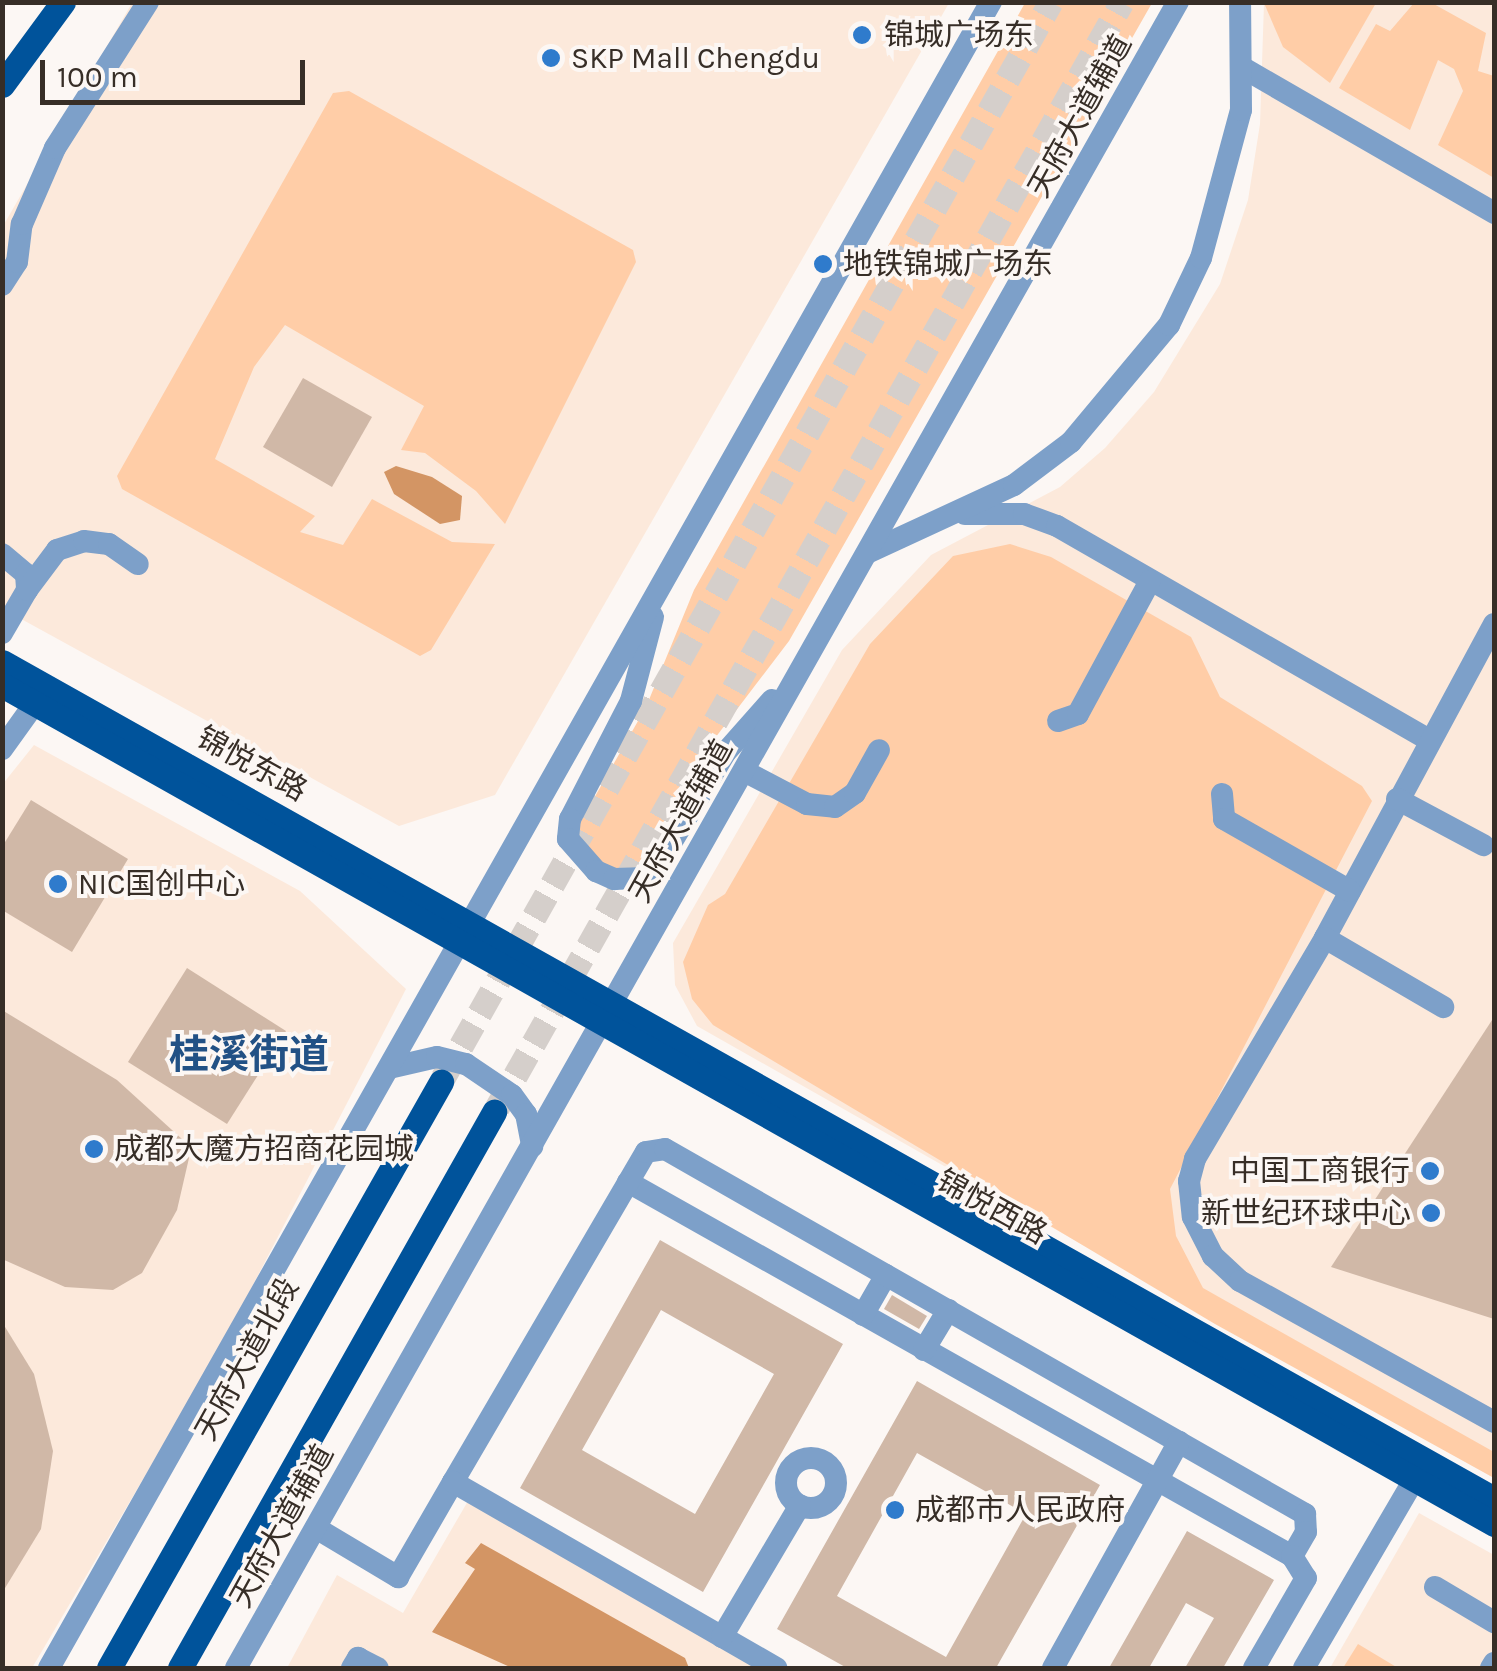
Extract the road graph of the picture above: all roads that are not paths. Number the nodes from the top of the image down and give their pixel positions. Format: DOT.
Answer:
graph roads {
  1 [pos="63,2"];
  2 [pos="148,2"];
  3 [pos="991,2"];
  4 [pos="1178,2"];
  5 [pos="1240,2"];
  6 [pos="1245,69"];
  7 [pos="2,84"];
  8 [pos="1494,214"];
  9 [pos="2,285"];
  10 [pos="952,514"];
  11 [pos="867,553"];
  12 [pos="2,554"];
  13 [pos="2,563"];
  14 [pos="138,564"];
  15 [pos="1150,581"];
  16 [pos="662,585"];
  17 [pos="15,601"];
  18 [pos="1494,624"];
  19 [pos="2,633"];
  20 [pos="2,662"];
  21 [pos="803,666"];
  22 [pos="2,684"];
  23 [pos="34,702"];
  24 [pos="1058,720"];
  25 [pos="1428,740"];
  26 [pos="2,749"];
  27 [pos="879,750"];
  28 [pos="744,772"];
  29 [pos="1222,794"];
  30 [pos="1397,799"];
  31 [pos="1483,844"];
  32 [pos="1350,891"];
  33 [pos="466,932"];
  34 [pos="1325,938"];
  35 [pos="1443,1007"];
  36 [pos="607,1014"];
  37 [pos="389,1068"];
  38 [pos="441,1082"];
  39 [pos="494,1112"];
  40 [pos="532,1146"];
  41 [pos="628,1182"];
  42 [pos="886,1275"];
  43 [pos="948,1310"];
  44 [pos="863,1316"];
  45 [pos="924,1350"];
  46 [pos="1494,1422"];
  47 [pos="1179,1442"];
  48 [pos="1414,1480"];
  49 [pos="453,1482"];
  50 [pos="1157,1482"];
  51 [pos="1494,1499"];
  52 [pos="800,1506"];
  53 [pos="1494,1524"];
  54 [pos="316,1528"];
  55 [pos="1292,1556"];
  56 [pos="1435,1587"];
  57 [pos="1494,1622"];
  58 [pos="722,1638"];
  59 [pos="49,1668"];
  60 [pos="109,1668"];
  61 [pos="180,1668"];
  62 [pos="236,1668"];
  63 [pos="352,1668"];
  64 [pos="378,1668"];
  65 [pos="776,1668"];
  66 [pos="1053,1668"];
  67 [pos="1254,1668"];
  68 [pos="1304,1668"];
  1 -- 7 [label="main road"];
  2 -- 9 [label="street"];
  3 -- 16 [label="street"];
  4 -- 11 [label="street, 天府大道辅道"];
  5 -- 6 [label="street"];
  6 -- 8 [label="street"];
  6 -- 10 [label="street"];
  10 -- 11 [label="street"];
  10 -- 15 [label="street"];
  11 -- 21 [label="street, 天府大道辅道"];
  12 -- 17 [label="street"];
  13 -- 17 [label="street"];
  14 -- 17 [label="street"];
  15 -- 24 [label="street"];
  15 -- 25 [label="street"];
  16 -- 21 [label="street"];
  16 -- 33 [label="street"];
  17 -- 19 [label="street"];
  18 -- 25 [label="street"];
  20 -- 33 [label="main road, 锦悦东路"];
  21 -- 28 [label="street, 天府大道辅道"];
  22 -- 23 [label="main road, 锦悦东路"];
  23 -- 26 [label="street"];
  23 -- 33 [label="main road, 锦悦东路"];
  25 -- 30 [label="street"];
  27 -- 28 [label="street"];
  28 -- 36 [label="street, 天府大道辅道"];
  29 -- 32 [label="street"];
  30 -- 31 [label="street"];
  30 -- 32 [label="street"];
  32 -- 34 [label="street"];
  33 -- 36 [label="main road, 锦悦西路"];
  33 -- 37 [label="street"];
  34 -- 35 [label="street"];
  34 -- 46 [label="street"];
  36 -- 40 [label="street, 天府大道辅道"];
  36 -- 48 [label="main road, 锦悦西路"];
  36 -- 51 [label="main road, 锦悦西路"];
  37 -- 40 [label="street"];
  37 -- 59 [label="street"];
  38 -- 60 [label="main road, 天府大道北段"];
  39 -- 61 [label="main road"];
  40 -- 54 [label="street, 天府大道辅道"];
  41 -- 42 [label="street"];
  41 -- 44 [label="street"];
  41 -- 49 [label="street"];
  42 -- 43 [label="street"];
  42 -- 44 [label="street"];
  43 -- 45 [label="street"];
  43 -- 47 [label="street"];
  44 -- 45 [label="street"];
  45 -- 50 [label="street"];
  47 -- 50 [label="street"];
  47 -- 55 [label="street"];
  48 -- 53 [label="main road, 锦悦西路"];
  48 -- 68 [label="street"];
  49 -- 54 [label="street"];
  49 -- 58 [label="street"];
  50 -- 55 [label="street"];
  50 -- 66 [label="street"];
  52 -- 58 [label="street"];
  54 -- 62 [label="street, 天府大道辅道"];
  55 -- 67 [label="street"];
  56 -- 57 [label="street"];
  58 -- 65 [label="street"];
  63 -- 64 [label="street"];
}
